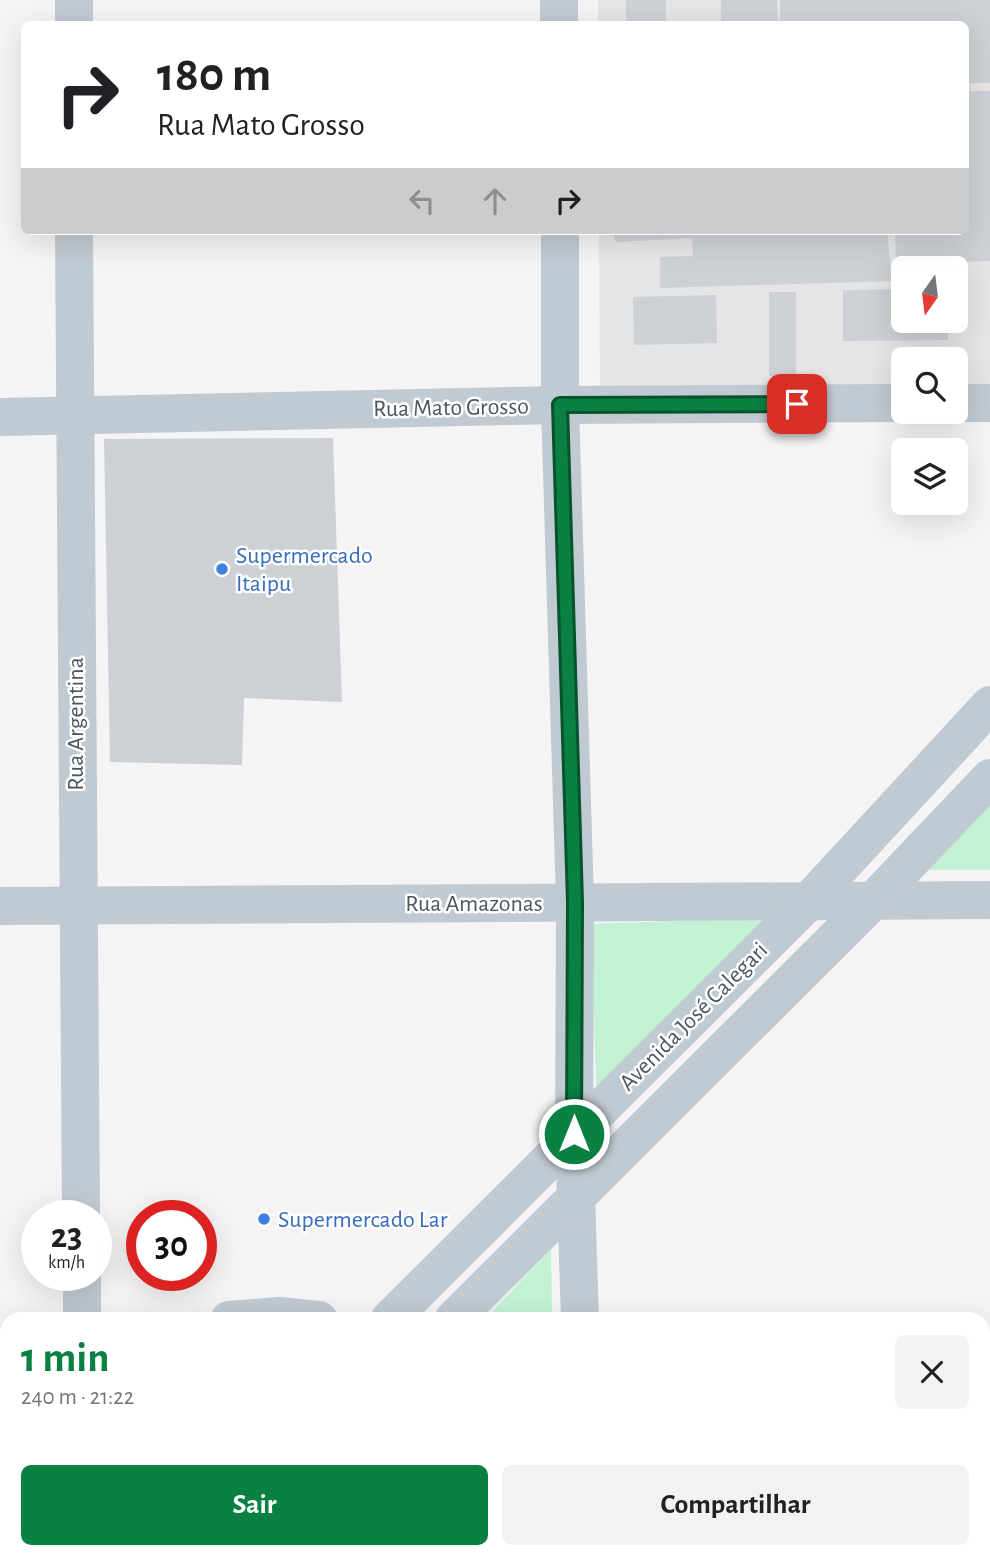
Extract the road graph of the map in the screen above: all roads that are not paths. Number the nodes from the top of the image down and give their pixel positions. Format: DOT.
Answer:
graph roads {
  1 [pos="74,0"];
  2 [pos="559,0"];
  3 [pos="74,21"];
  4 [pos="559,21"];
  5 [pos="74,235"];
  6 [pos="560,235"];
  7 [pos="891,403"];
  8 [pos="968,403"];
  9 [pos="990,403"];
  10 [pos="560,405"];
  11 [pos="74,415"];
  12 [pos="0,417"];
  13 [pos="990,705"];
  14 [pos="990,778"];
  15 [pos="810,900"];
  16 [pos="990,900"];
  17 [pos="575,902"];
  18 [pos="872,902"];
  19 [pos="76,905"];
  20 [pos="0,906"];
  21 [pos="574,1134"];
  22 [pos="578,1198"];
  23 [pos="81,1200"];
  24 [pos="82,1291"];
  25 [pos="82,1312"];
  26 [pos="397,1312"];
  27 [pos="461,1312"];
  28 [pos="580,1312"];
  1 -- 3 [label="street"];
  2 -- 4 [label="street"];
  5 -- 11 [label="street, Rua Argentina"];
  6 -- 10 [label="street"];
  7 -- 10 [label="street, Rua Mato Grosso"];
  8 -- 9 [label="street"];
  10 -- 11 [label="street, Rua Mato Grosso"];
  10 -- 17 [label="street"];
  11 -- 12 [label="street, Rua Mato Grosso"];
  11 -- 19 [label="street, Rua Argentina"];
  13 -- 15 [label="street, Avenida José Calegari"];
  14 -- 18 [label="street, Avenida José Calegari"];
  15 -- 17 [label="street, Rua Amazonas"];
  15 -- 18 [label="street, Rua Amazonas"];
  15 -- 21 [label="street, Avenida José Calegari"];
  16 -- 18 [label="street, Rua Amazonas"];
  17 -- 19 [label="street, Rua Amazonas"];
  17 -- 21 [label="street"];
  18 -- 22 [label="street, Avenida José Calegari"];
  19 -- 20 [label="street, Rua Amazonas"];
  19 -- 23 [label="street, Rua Argentina"];
  21 -- 22 [label="street"];
  21 -- 26 [label="street, Avenida José Calegari"];
  22 -- 27 [label="street, Avenida José Calegari"];
  22 -- 28 [label="street"];
  24 -- 25 [label="street"];
}
